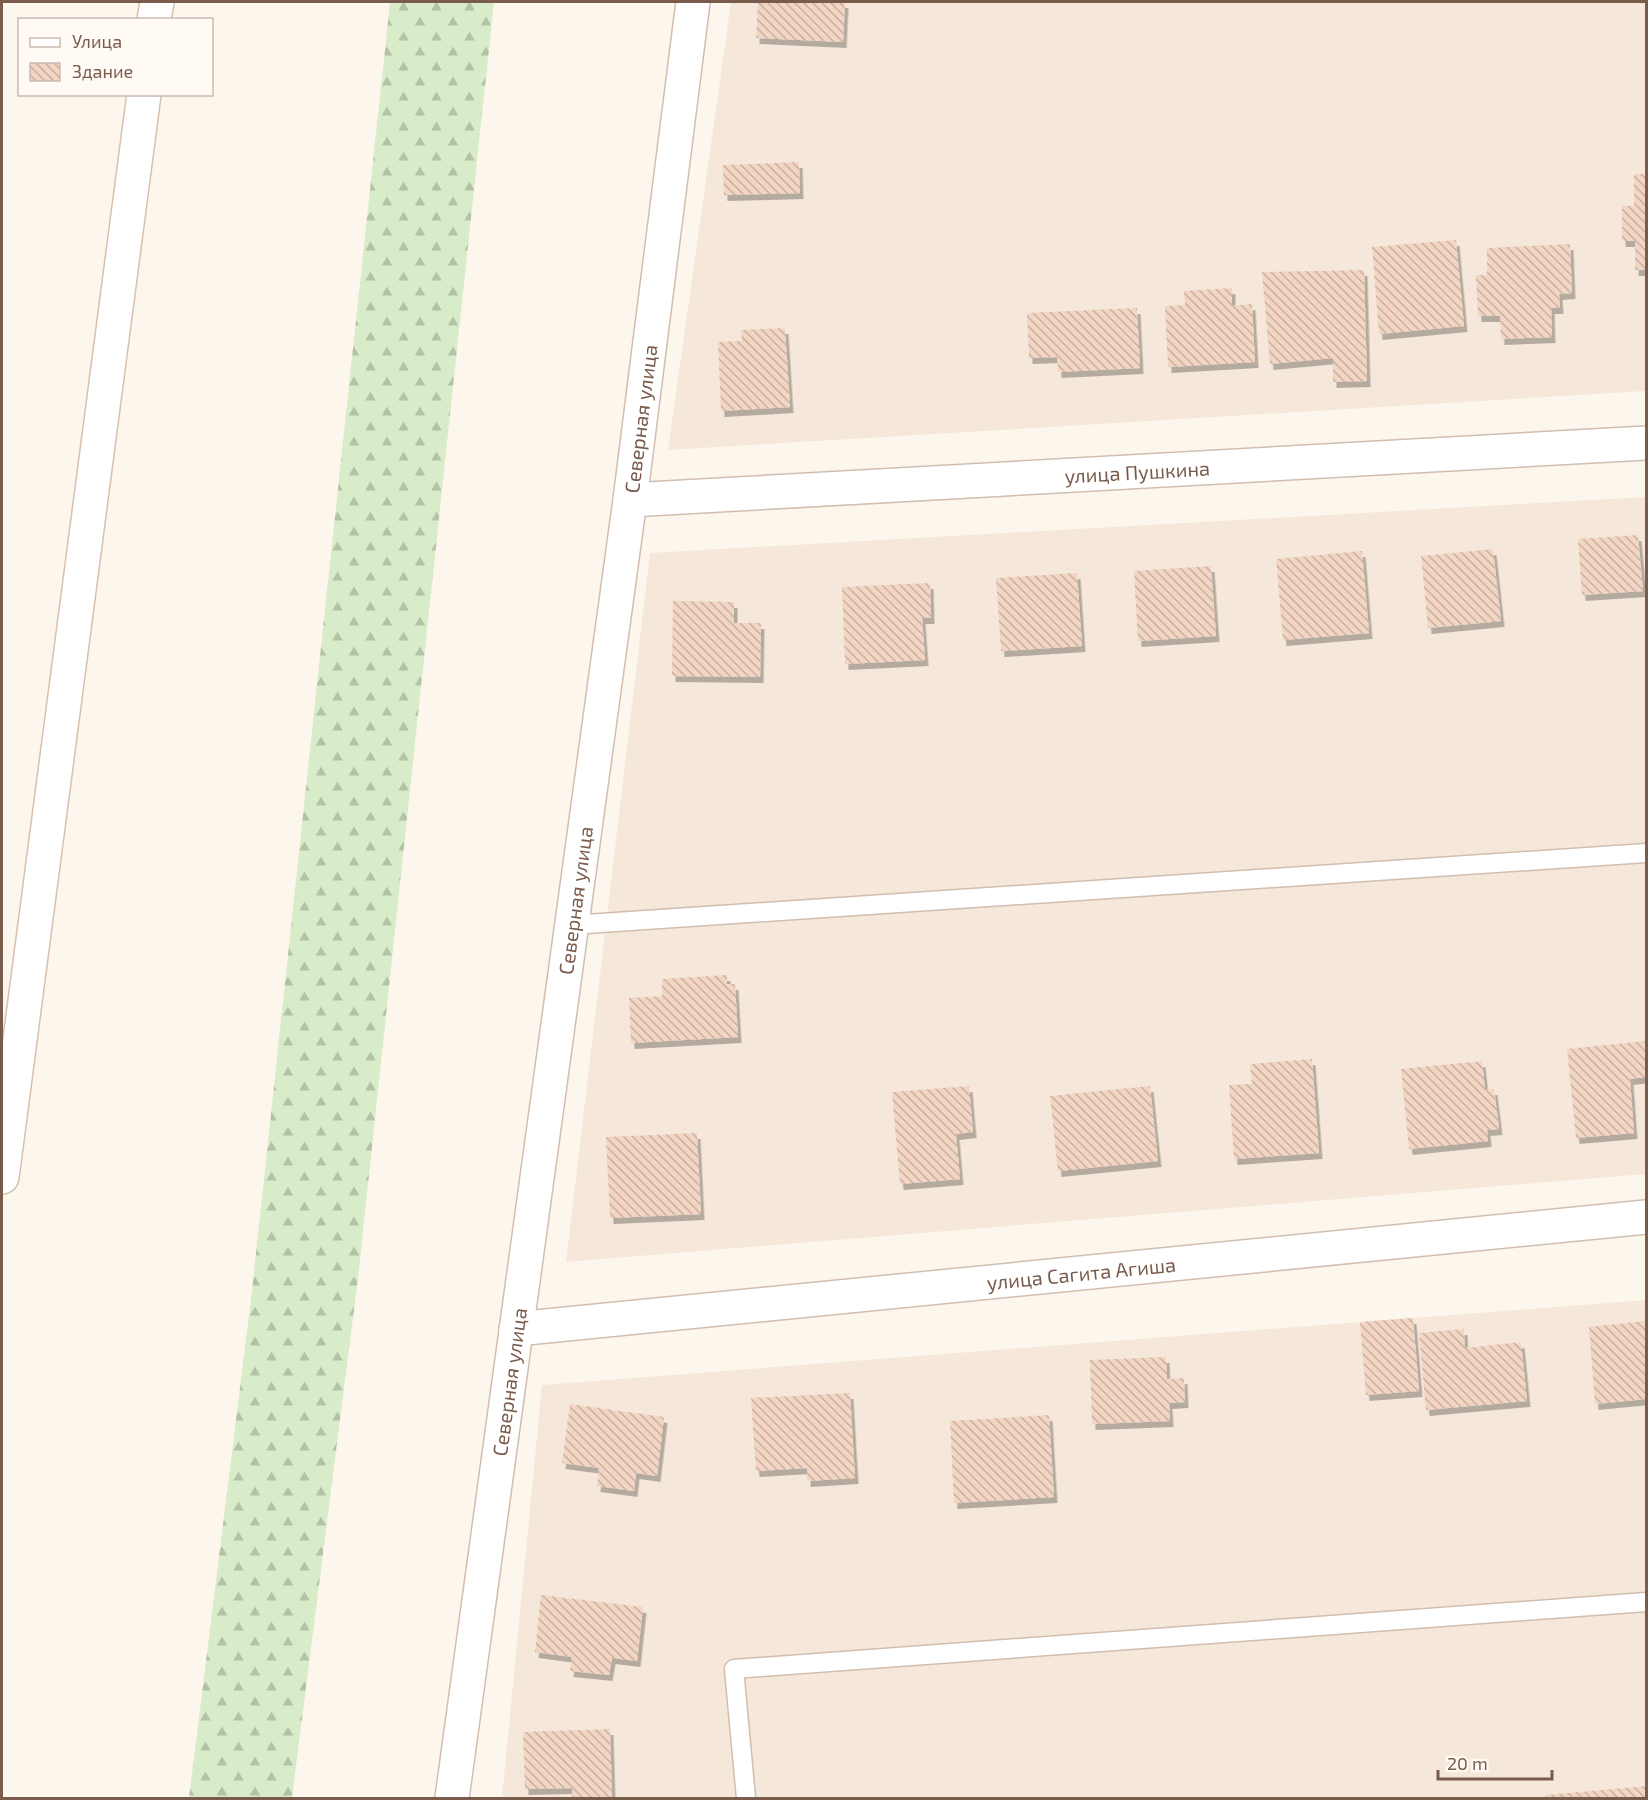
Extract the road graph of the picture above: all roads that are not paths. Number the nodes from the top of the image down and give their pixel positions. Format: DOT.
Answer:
graph roads {
  1 [pos="157,2"];
  2 [pos="693,2"];
  3 [pos="154,18"];
  4 [pos="144,96"];
  5 [pos="1647,443"];
  6 [pos="630,500"];
  7 [pos="1647,853"];
  8 [pos="571,925"];
  9 [pos="2,1177"];
  10 [pos="1647,1217"];
  11 [pos="516,1329"];
  12 [pos="1647,1602"];
  13 [pos="452,1798"];
  14 [pos="746,1798"];
  1 -- 3 [label="street"];
  2 -- 6 [label="street, Северная улица"];
  4 -- 9 [label="street"];
  5 -- 6 [label="street, улица Пушкина"];
  6 -- 8 [label="street, Северная улица"];
  7 -- 8 [label="lane"];
  8 -- 11 [label="street, Северная улица"];
  10 -- 11 [label="street, улица Сагита Агиша"];
  11 -- 13 [label="street, Северная улица"];
  12 -- 14 [label="lane"];
}
